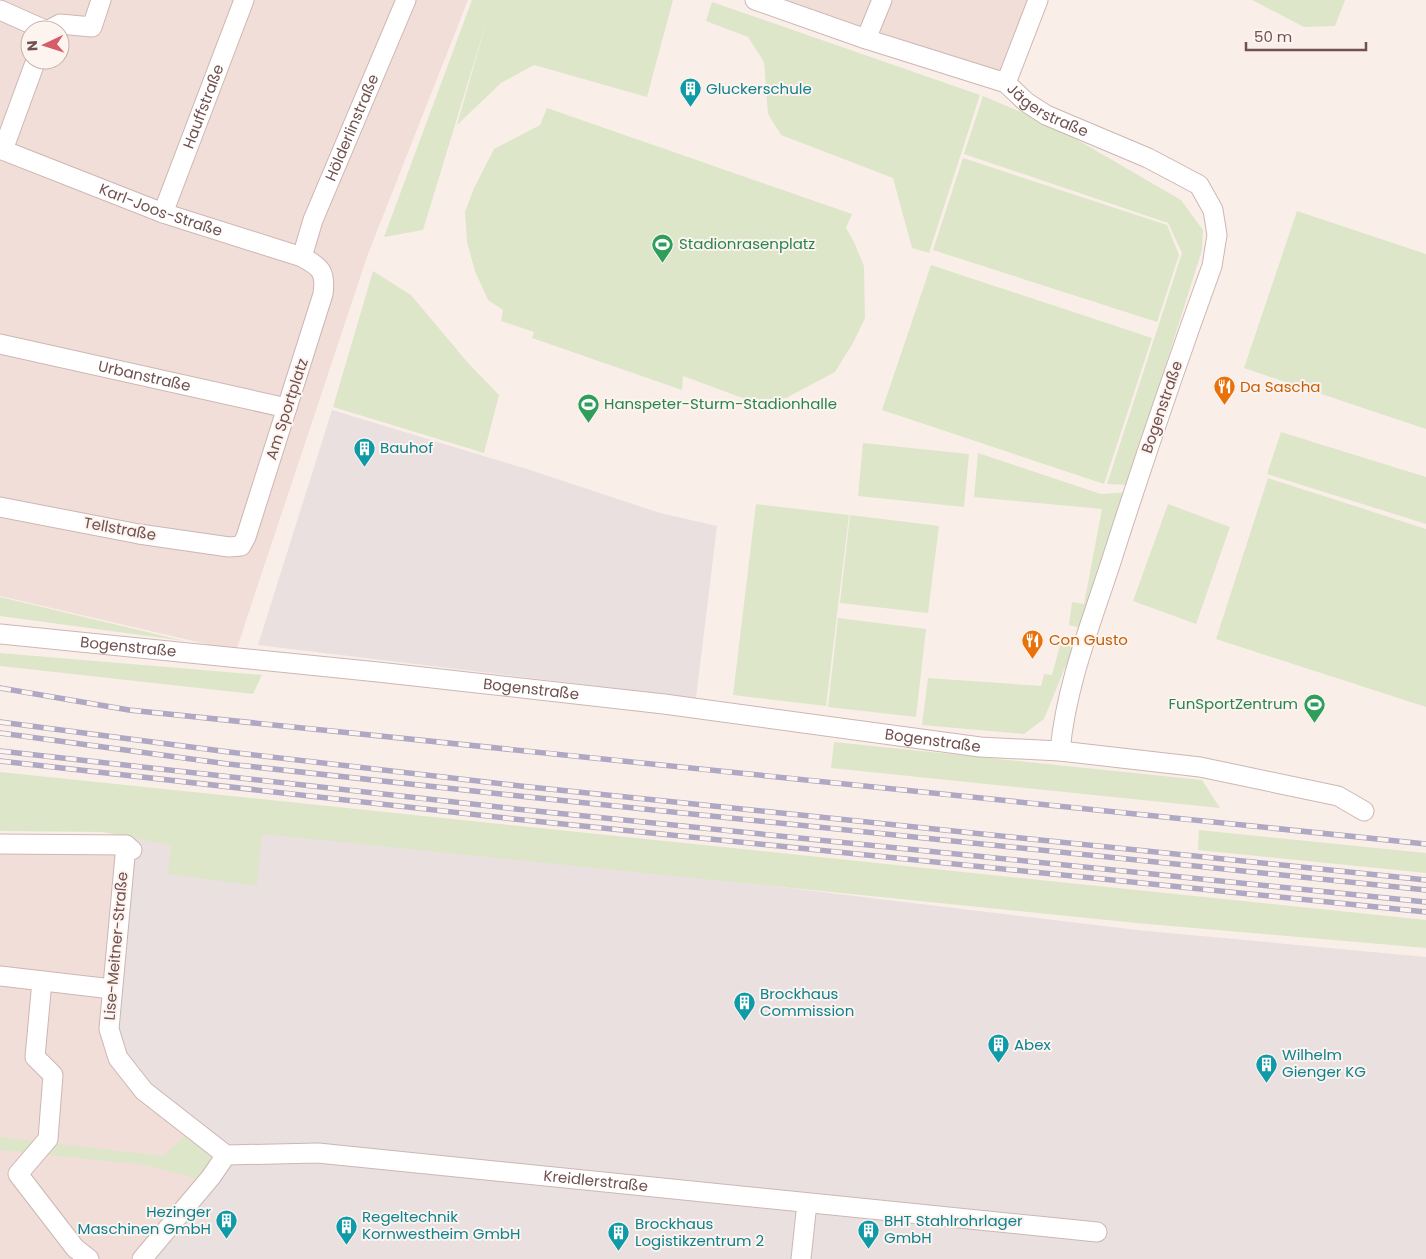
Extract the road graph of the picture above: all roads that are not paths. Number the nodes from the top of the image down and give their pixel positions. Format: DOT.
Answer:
graph roads {
  1 [pos="102,0"];
  2 [pos="244,0"];
  3 [pos="406,0"];
  4 [pos="756,0"];
  5 [pos="882,0"];
  6 [pos="1038,0"];
  7 [pos="0,10"];
  8 [pos="24,20"];
  9 [pos="70,25"];
  10 [pos="866,39"];
  11 [pos="32,70"];
  12 [pos="1006,83"];
  13 [pos="1,149"];
  14 [pos="163,213"];
  15 [pos="1217,235"];
  16 [pos="302,257"];
  17 [pos="321,271"];
  18 [pos="0,344"];
  19 [pos="287,408"];
  20 [pos="0,507"];
  21 [pos="241,546"];
  22 [pos="0,634"];
  23 [pos="1060,751"];
  24 [pos="1364,810"];
  25 [pos="0,844"];
  26 [pos="0,976"];
  27 [pos="42,981"];
  28 [pos="112,989"];
  29 [pos="226,1155"];
  30 [pos="807,1203"];
  31 [pos="1097,1232"];
  32 [pos="89,1259"];
  33 [pos="142,1259"];
  34 [pos="801,1259"];
  1 -- 9 [label="street"];
  2 -- 14 [label="street, Hauffstraße"];
  3 -- 16 [label="street, Hölderlinstraße"];
  4 -- 10 [label="street, Jägerstraße"];
  5 -- 10 [label="street"];
  6 -- 12 [label="street"];
  7 -- 8 [label="street"];
  10 -- 12 [label="street, Jägerstraße"];
  11 -- 13 [label="street"];
  12 -- 15 [label="street, Jägerstraße"];
  13 -- 14 [label="street, Karl-Joos-Straße"];
  14 -- 16 [label="street, Karl-Joos-Straße"];
  15 -- 23 [label="street, Bogenstraße"];
  16 -- 17 [label="street, Karl-Joos-Straße"];
  17 -- 19 [label="street, Am Sportplatz"];
  18 -- 19 [label="street, Urbanstraße"];
  19 -- 21 [label="street, Am Sportplatz"];
  20 -- 21 [label="street, Tellstraße"];
  22 -- 23 [label="street, Bogenstraße"];
  23 -- 24 [label="street, Bogenstraße"];
  25 -- 28 [label="street, Lise-Meitner-Straße"];
  26 -- 27 [label="street"];
  27 -- 28 [label="street"];
  27 -- 32 [label="street"];
  28 -- 29 [label="street, Lise-Meitner-Straße"];
  29 -- 30 [label="street, Kreidlerstraße"];
  29 -- 33 [label="street"];
  30 -- 31 [label="street, Kreidlerstraße"];
  30 -- 34 [label="street"];
}
